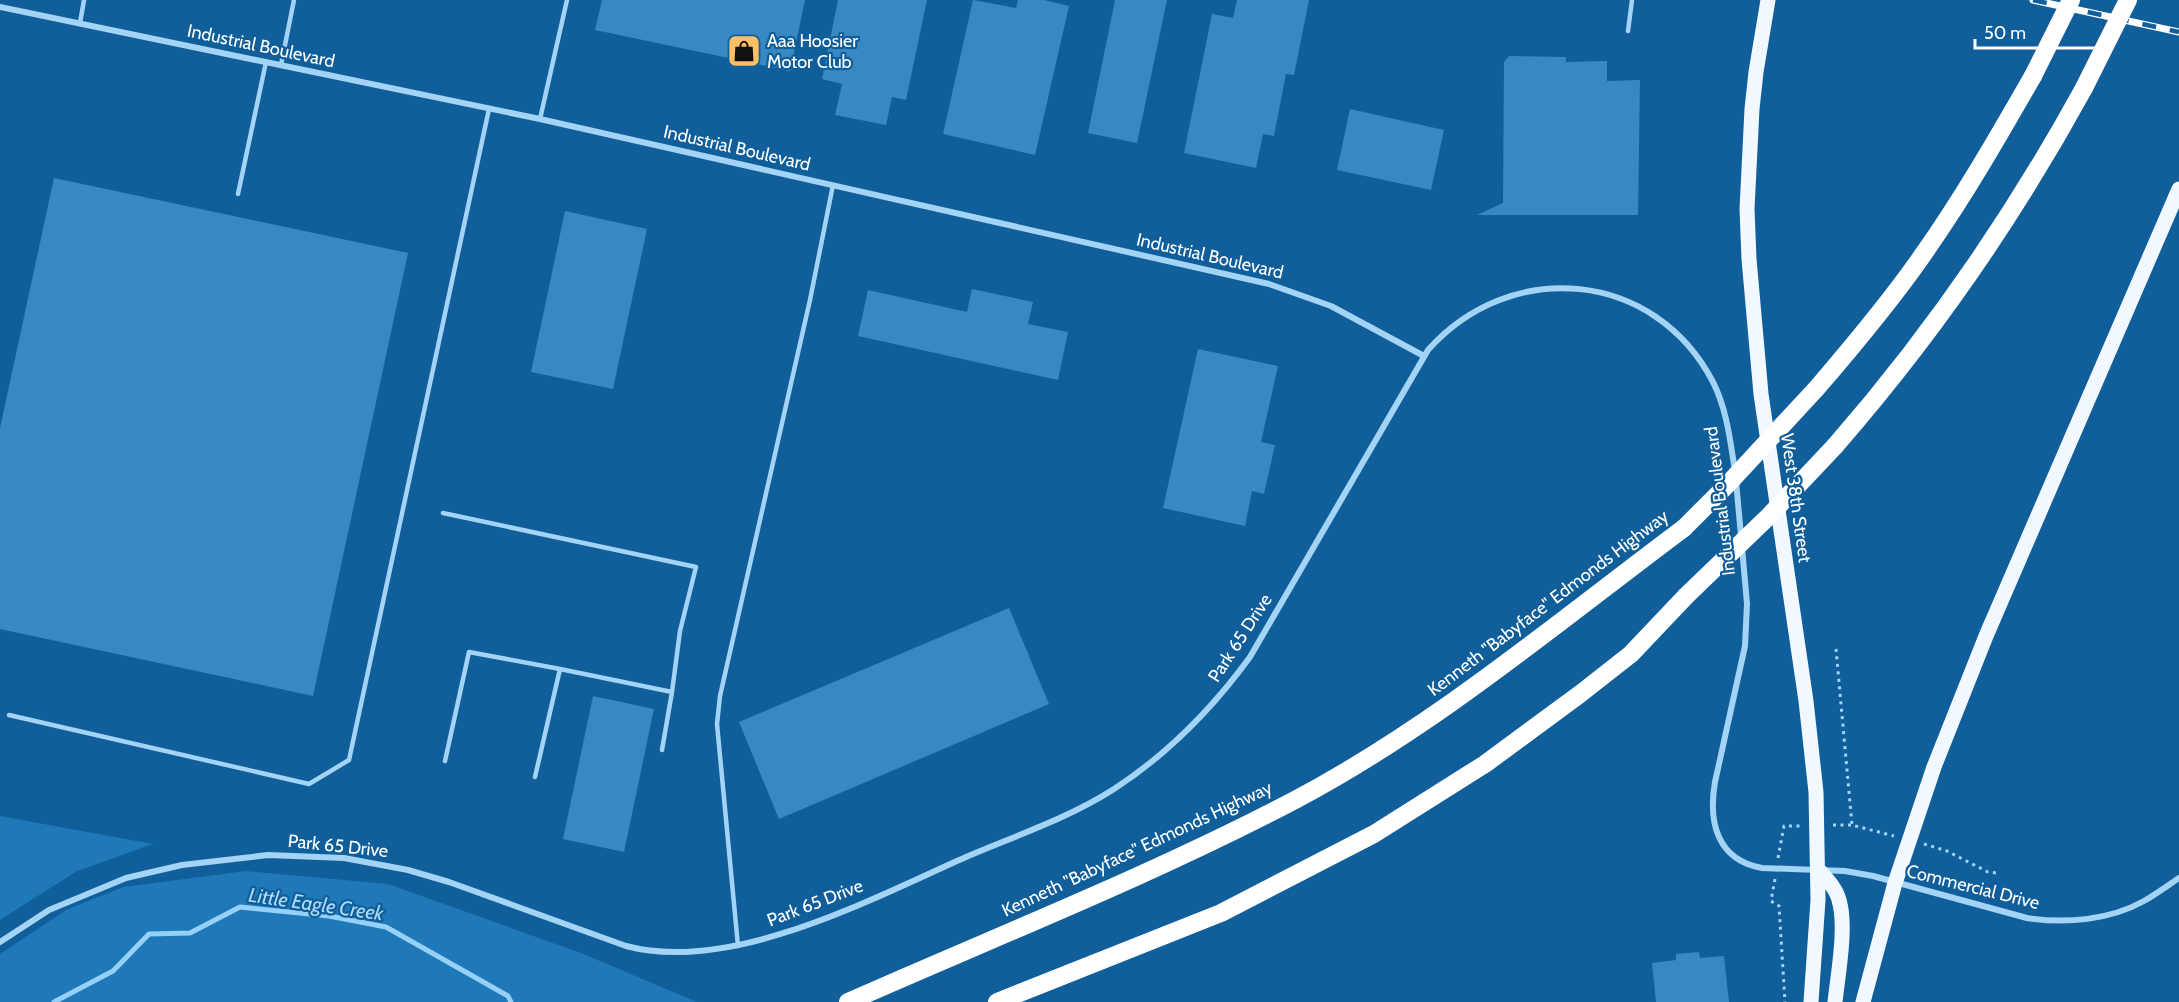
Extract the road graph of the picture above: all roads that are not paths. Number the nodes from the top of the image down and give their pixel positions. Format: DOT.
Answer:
graph roads {
  1 [pos="84,0"];
  2 [pos="294,0"];
  3 [pos="567,0"];
  4 [pos="1632,0"];
  5 [pos="2071,0"];
  6 [pos="2128,0"];
  7 [pos="0,7"];
  8 [pos="1766,7"];
  9 [pos="80,23"];
  10 [pos="1628,31"];
  11 [pos="266,62"];
  12 [pos="281,65"];
  13 [pos="489,109"];
  14 [pos="540,119"];
  15 [pos="832,185"];
  16 [pos="2179,189"];
  17 [pos="238,194"];
  18 [pos="1424,356"];
  19 [pos="443,513"];
  20 [pos="560,669"];
  21 [pos="672,692"];
  22 [pos="9,714"];
  23 [pos="662,750"];
  24 [pos="445,761"];
  25 [pos="535,777"];
  26 [pos="1818,869"];
  27 [pos="2179,878"];
  28 [pos="1894,884"];
  29 [pos="0,942"];
  30 [pos="738,945"];
  31 [pos="848,1002"];
  32 [pos="997,1002"];
  33 [pos="1811,1002"];
  34 [pos="1835,1002"];
  35 [pos="1863,1002"];
  1 -- 9 [label="lane"];
  2 -- 12 [label="lane"];
  3 -- 14 [label="lane"];
  4 -- 10 [label="lane"];
  5 -- 31 [label="highway, Kenneth \"Babyface\" Edmonds Highway, bridge"];
  6 -- 32 [label="highway, bridge"];
  7 -- 9 [label="street, Industrial Boulevard"];
  8 -- 26 [label="main road, West 38th Street"];
  9 -- 11 [label="street, Industrial Boulevard"];
  11 -- 12 [label="street, Industrial Boulevard"];
  11 -- 17 [label="lane"];
  12 -- 13 [label="street, Industrial Boulevard"];
  13 -- 14 [label="street, Industrial Boulevard"];
  13 -- 22 [label="lane"];
  14 -- 15 [label="street, Industrial Boulevard"];
  15 -- 18 [label="street, Industrial Boulevard"];
  15 -- 30 [label="lane"];
  16 -- 28 [label="main road"];
  18 -- 26 [label="street, Industrial Boulevard"];
  18 -- 30 [label="street, Park 65 Drive"];
  19 -- 21 [label="lane"];
  20 -- 21 [label="lane"];
  20 -- 24 [label="lane"];
  20 -- 25 [label="lane"];
  21 -- 23 [label="lane"];
  26 -- 28 [label="street, Industrial Boulevard"];
  26 -- 33 [label="main road, West 38th Street"];
  26 -- 34 [label="main road"];
  27 -- 28 [label="street, Commercial Drive"];
  28 -- 35 [label="main road"];
  29 -- 30 [label="street, Park 65 Drive"];
}
